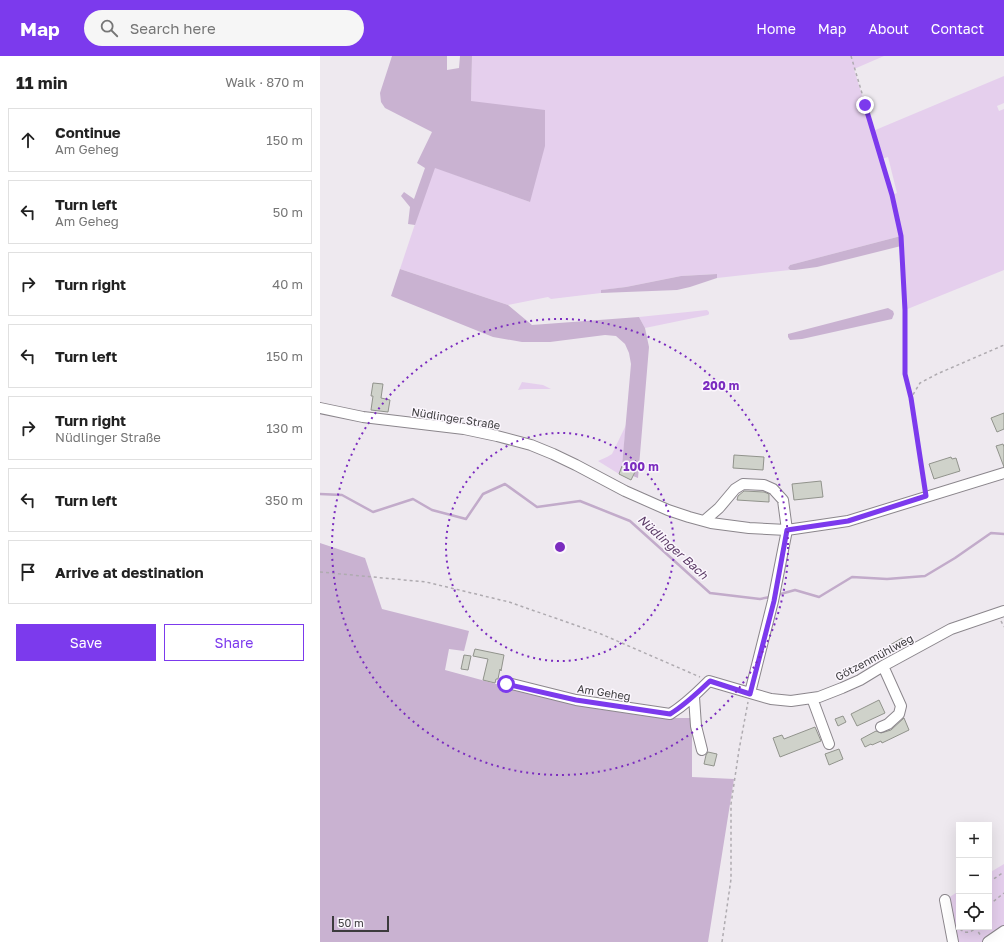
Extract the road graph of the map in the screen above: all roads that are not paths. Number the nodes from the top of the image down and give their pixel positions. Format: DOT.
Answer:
graph roads {
  1 [pos="320,408"];
  2 [pos="1004,472"];
  3 [pos="704,521"];
  4 [pos="787,530"];
  5 [pos="1004,611"];
  6 [pos="883,666"];
  7 [pos="710,681"];
  8 [pos="506,684"];
  9 [pos="750,694"];
  10 [pos="694,697"];
  11 [pos="812,698"];
  12 [pos="881,727"];
  13 [pos="829,744"];
  14 [pos="702,750"];
  15 [pos="945,900"];
  16 [pos="1004,931"];
  17 [pos="1004,940"];
  18 [pos="987,941"];
  19 [pos="953,942"];
  20 [pos="1001,942"];
  1 -- 3 [label="street, Nüdlinger Straße"];
  2 -- 4 [label="street, Nüdlinger Straße"];
  3 -- 4 [label="street, Nüdlinger Straße"];
  3 -- 4 [label="street"];
  4 -- 9 [label="street"];
  5 -- 6 [label="street, Götzenmühlweg"];
  6 -- 11 [label="street, Götzenmühlweg"];
  6 -- 12 [label="street"];
  7 -- 9 [label="street, Götzenmühlweg"];
  7 -- 10 [label="street, Am Geheg"];
  8 -- 10 [label="street, Am Geheg"];
  9 -- 11 [label="street, Götzenmühlweg"];
  10 -- 14 [label="street"];
  11 -- 13 [label="street"];
  15 -- 19 [label="street"];
  16 -- 18 [label="street"];
  17 -- 20 [label="street"];
}
